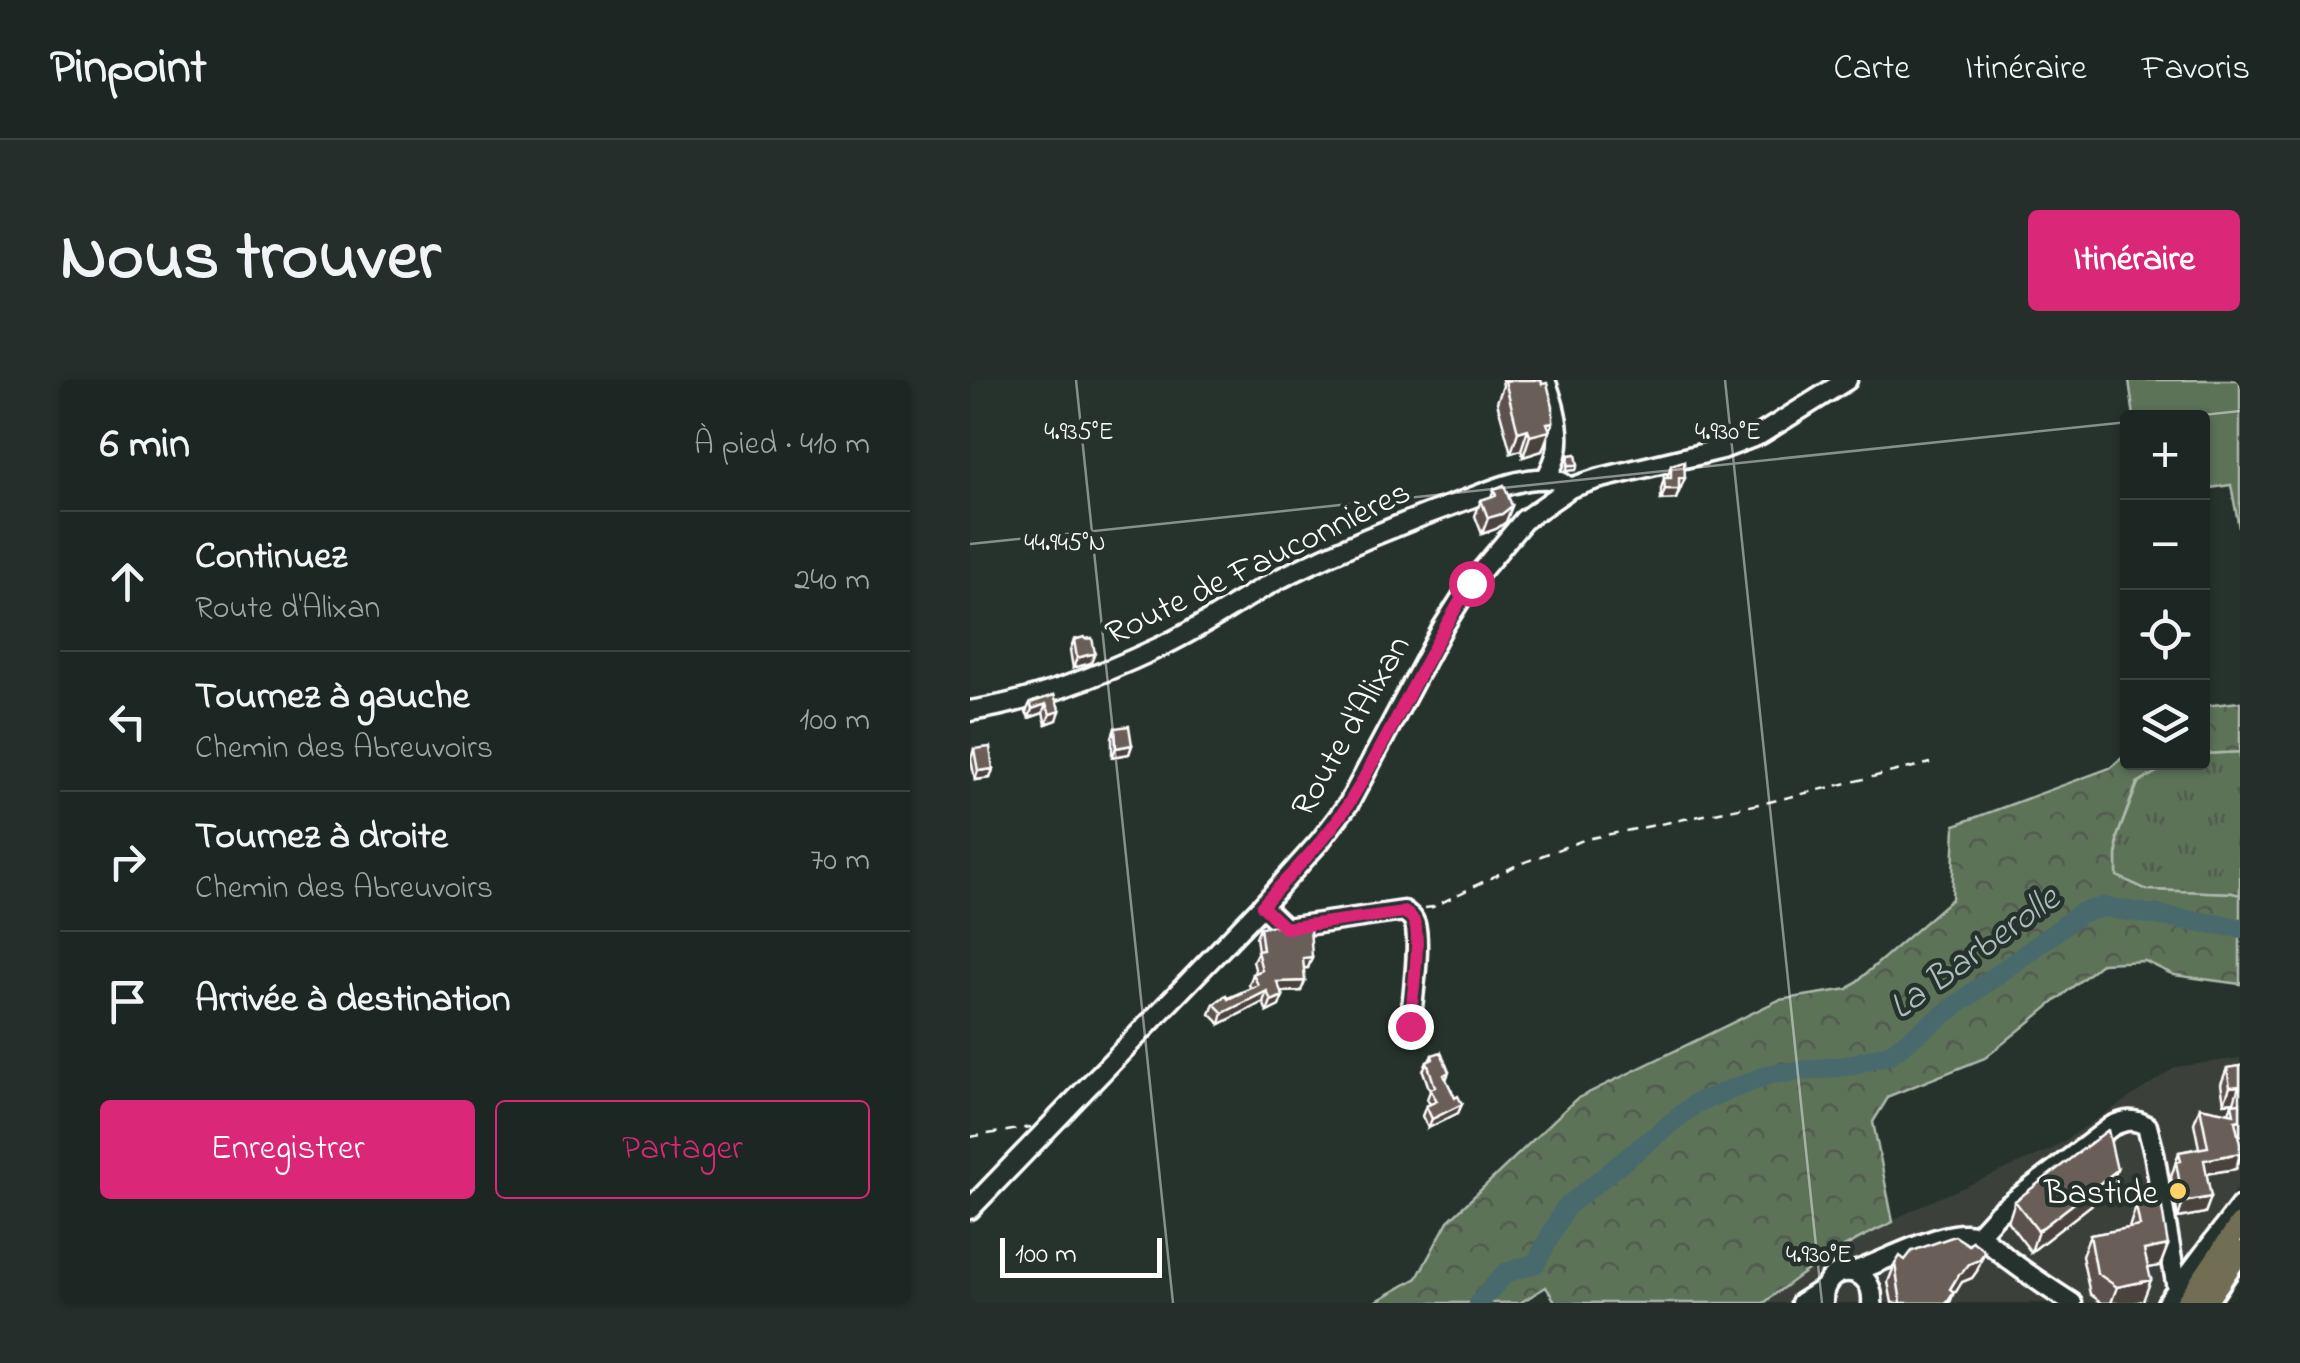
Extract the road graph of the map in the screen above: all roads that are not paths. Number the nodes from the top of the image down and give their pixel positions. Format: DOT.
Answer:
graph roads {
  1 [pos="1545,380"];
  2 [pos="1847,380"];
  3 [pos="1546,478"];
  4 [pos="1570,488"];
  5 [pos="970,711"];
  6 [pos="1262,906"];
  7 [pos="1410,1026"];
  8 [pos="2240,1206"];
  9 [pos="970,1209"];
  10 [pos="2240,1224"];
  11 [pos="1978,1236"];
  12 [pos="2240,1252"];
  13 [pos="1876,1265"];
  14 [pos="1853,1272"];
  15 [pos="1871,1294"];
  16 [pos="1823,1296"];
  17 [pos="2177,1298"];
  18 [pos="1804,1302"];
  19 [pos="2072,1303"];
  20 [pos="2207,1303"];
  1 -- 3 [label="street"];
  2 -- 4 [label="street, Route d'Alixan"];
  3 -- 4 [label="street"];
  3 -- 5 [label="street, Route de Fauconnières"];
  4 -- 6 [label="street, Route d'Alixan"];
  6 -- 7 [label="street"];
  6 -- 9 [label="street, Route d'Alixan"];
  8 -- 17 [label="street"];
  10 -- 17 [label="main road"];
  11 -- 13 [label="street"];
  11 -- 17 [label="street"];
  11 -- 19 [label="street"];
  12 -- 20 [label="main road"];
  13 -- 14 [label="street"];
  13 -- 15 [label="street"];
  14 -- 15 [label="street"];
  14 -- 16 [label="street"];
  16 -- 18 [label="street"];
}
